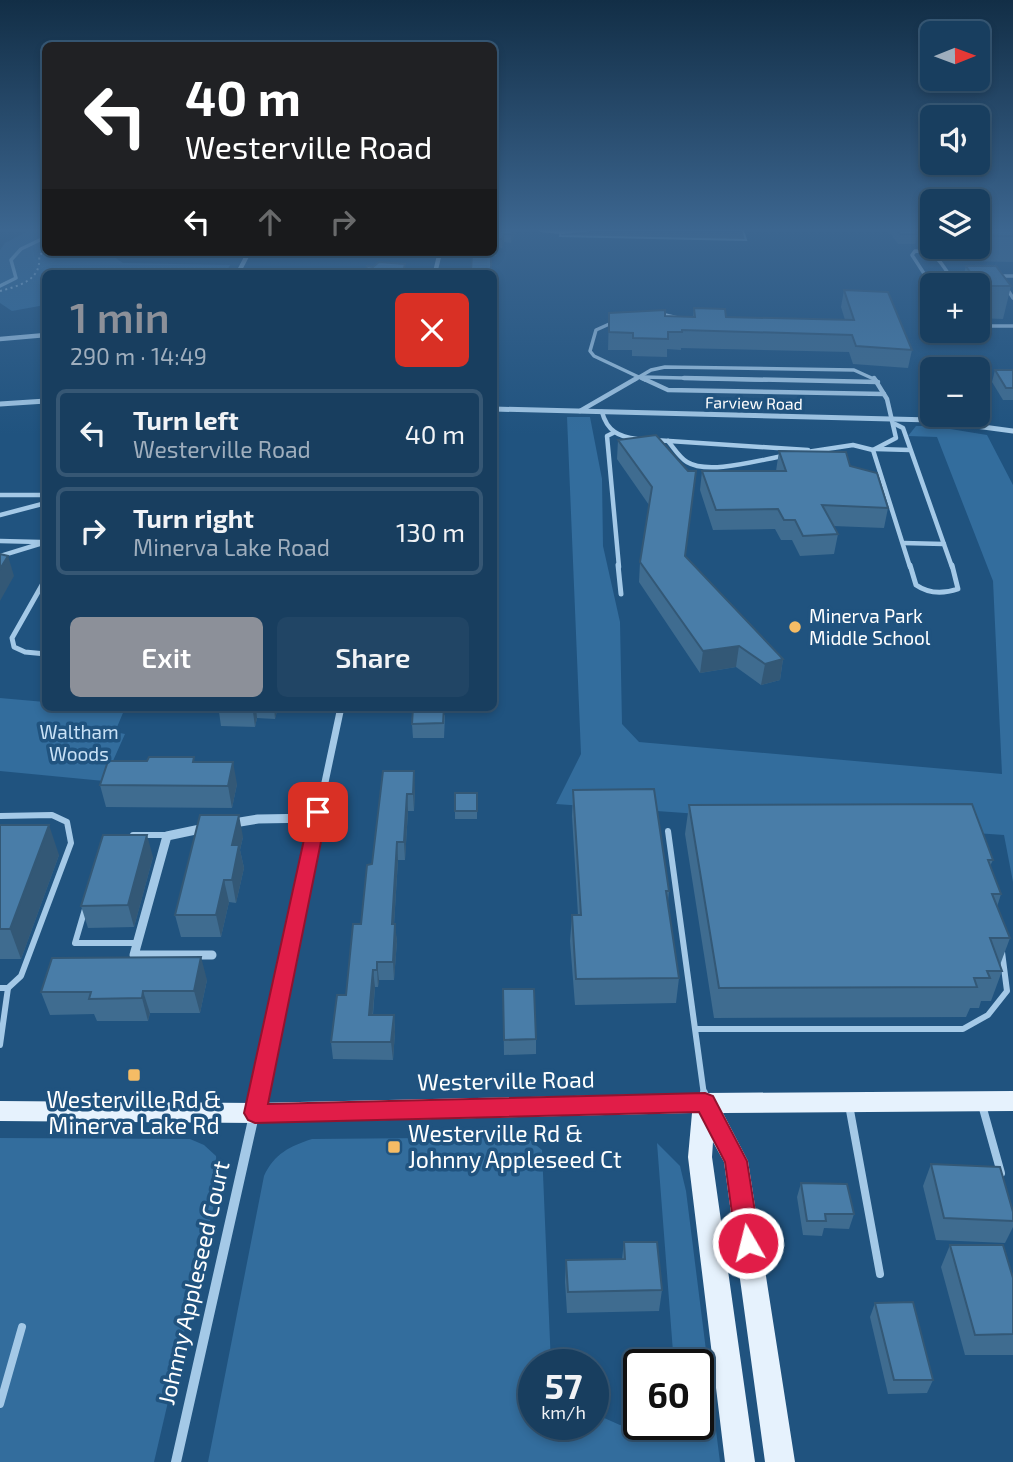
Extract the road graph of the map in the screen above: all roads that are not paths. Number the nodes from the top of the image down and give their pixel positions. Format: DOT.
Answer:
graph roads {
  1 [pos="654,314"];
  2 [pos="621,321"];
  3 [pos="668,322"];
  4 [pos="990,326"];
  5 [pos="1013,326"];
  6 [pos="42,335"];
  7 [pos="0,339"];
  8 [pos="640,376"];
  9 [pos="878,382"];
  10 [pos="884,394"];
  11 [pos="42,401"];
  12 [pos="0,404"];
  13 [pos="497,410"];
  14 [pos="580,411"];
  15 [pos="602,412"];
  16 [pos="894,421"];
  17 [pos="1013,431"];
  18 [pos="613,433"];
  19 [pos="668,441"];
  20 [pos="818,450"];
  21 [pos="873,450"];
  22 [pos="910,450"];
  23 [pos="0,495"];
  24 [pos="42,495"];
  25 [pos="42,504"];
  26 [pos="0,515"];
  27 [pos="0,541"];
  28 [pos="42,542"];
  29 [pos="42,543"];
  30 [pos="903,543"];
  31 [pos="944,544"];
  32 [pos="0,556"];
  33 [pos="42,585"];
  34 [pos="621,594"];
  35 [pos="42,654"];
  36 [pos="340,711"];
  37 [pos="0,816"];
  38 [pos="317,818"];
  39 [pos="668,831"];
  40 [pos="169,835"];
  41 [pos="128,836"];
  42 [pos="86,906"];
  43 [pos="1001,942"];
  44 [pos="138,943"];
  45 [pos="212,956"];
  46 [pos="4,988"];
  47 [pos="697,1029"];
  48 [pos="0,1040"];
  49 [pos="1013,1101"];
  50 [pos="849,1102"];
  51 [pos="981,1102"];
  52 [pos="705,1103"];
  53 [pos="0,1111"];
  54 [pos="255,1113"];
  55 [pos="1002,1177"];
  56 [pos="880,1274"];
  57 [pos="22,1327"];
  58 [pos="0,1404"];
  59 [pos="176,1462"];
  60 [pos="740,1462"];
  61 [pos="780,1462"];
  1 -- 3 [label="lane"];
  2 -- 8 [label="lane"];
  4 -- 5 [label="lane"];
  6 -- 7 [label="street"];
  8 -- 9 [label="lane"];
  8 -- 9 [label="lane"];
  8 -- 10 [label="lane"];
  8 -- 14 [label="lane"];
  9 -- 10 [label="lane"];
  10 -- 16 [label="lane"];
  11 -- 12 [label="street"];
  13 -- 14 [label="street, Farview Road"];
  14 -- 15 [label="street, Farview Road"];
  15 -- 16 [label="street, Farview Road"];
  15 -- 18 [label="lane"];
  16 -- 17 [label="street, Farview Road"];
  16 -- 21 [label="lane"];
  16 -- 22 [label="lane"];
  18 -- 19 [label="lane"];
  18 -- 34 [label="lane"];
  19 -- 20 [label="lane"];
  19 -- 20 [label="lane"];
  20 -- 21 [label="lane"];
  21 -- 22 [label="lane"];
  21 -- 30 [label="lane"];
  22 -- 31 [label="lane"];
  23 -- 24 [label="lane"];
  25 -- 26 [label="lane"];
  27 -- 28 [label="lane"];
  29 -- 32 [label="lane"];
  30 -- 31 [label="lane"];
  30 -- 31 [label="lane"];
  33 -- 35 [label="lane"];
  36 -- 38 [label="street, Johnny Appleseed Court"];
  37 -- 46 [label="lane"];
  38 -- 40 [label="street"];
  38 -- 54 [label="street, Johnny Appleseed Court"];
  39 -- 47 [label="lane"];
  40 -- 41 [label="lane"];
  40 -- 44 [label="street"];
  42 -- 44 [label="lane"];
  43 -- 47 [label="lane"];
  44 -- 45 [label="street"];
  46 -- 48 [label="lane"];
  47 -- 52 [label="lane"];
  49 -- 51 [label="main road, Westerville Road"];
  50 -- 51 [label="main road, Westerville Road"];
  50 -- 52 [label="main road, Westerville Road"];
  50 -- 56 [label="lane"];
  51 -- 55 [label="lane"];
  52 -- 54 [label="main road, Westerville Road"];
  52 -- 60 [label="main road"];
  52 -- 61 [label="main road"];
  53 -- 54 [label="main road, Westerville Road"];
  54 -- 59 [label="street, Johnny Appleseed Court"];
  57 -- 58 [label="lane"];
}
